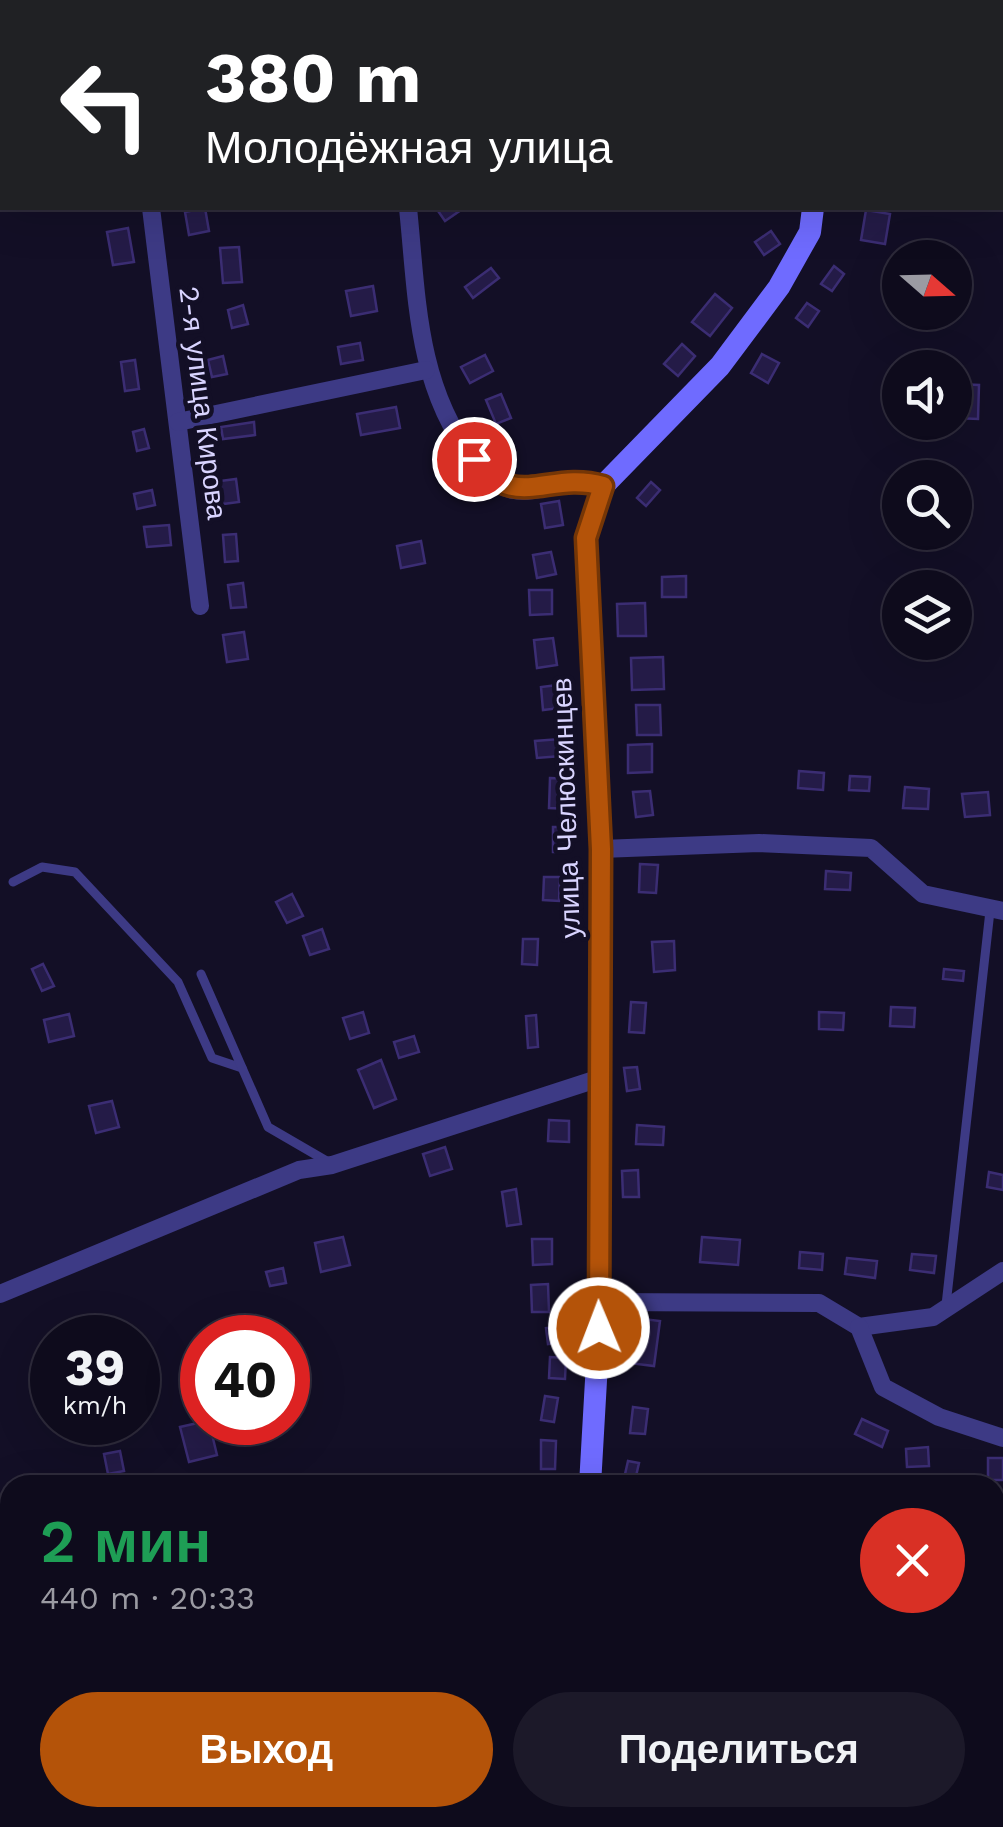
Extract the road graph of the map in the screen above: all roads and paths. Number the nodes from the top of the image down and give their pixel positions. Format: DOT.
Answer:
graph roads {
  1 [pos="151,210"];
  2 [pos="408,210"];
  3 [pos="813,210"];
  4 [pos="426,370"];
  5 [pos="178,422"];
  6 [pos="603,486"];
  7 [pos="200,606"];
  8 [pos="601,849"];
  9 [pos="13,882"];
  10 [pos="996,911"];
  11 [pos="201,974"];
  12 [pos="242,1068"];
  13 [pos="600,1078"];
  14 [pos="332,1165"];
  15 [pos="1003,1270"];
  16 [pos="0,1294"];
  17 [pos="598,1302"];
  18 [pos="946,1308"];
  19 [pos="859,1328"];
  20 [pos="1003,1438"];
  21 [pos="590,1475"];
  1 -- 5 [label="street, 2-я улица Кирова"];
  2 -- 4 [label="street"];
  3 -- 6 [label="street, улица Челюскинцев"];
  4 -- 5 [label="street"];
  4 -- 6 [label="street"];
  5 -- 7 [label="street, 2-я улица Кирова"];
  6 -- 8 [label="street, улица Челюскинцев"];
  8 -- 10 [label="street"];
  8 -- 13 [label="street, улица Челюскинцев"];
  9 -- 12 [label="lane"];
  10 -- 18 [label="lane"];
  11 -- 12 [label="lane"];
  12 -- 14 [label="lane"];
  13 -- 14 [label="street"];
  13 -- 17 [label="street, улица Челюскинцев"];
  14 -- 16 [label="street"];
  15 -- 18 [label="street"];
  17 -- 19 [label="street"];
  17 -- 21 [label="street, улица Челюскинцев"];
  18 -- 19 [label="street"];
  19 -- 20 [label="street"];
}
